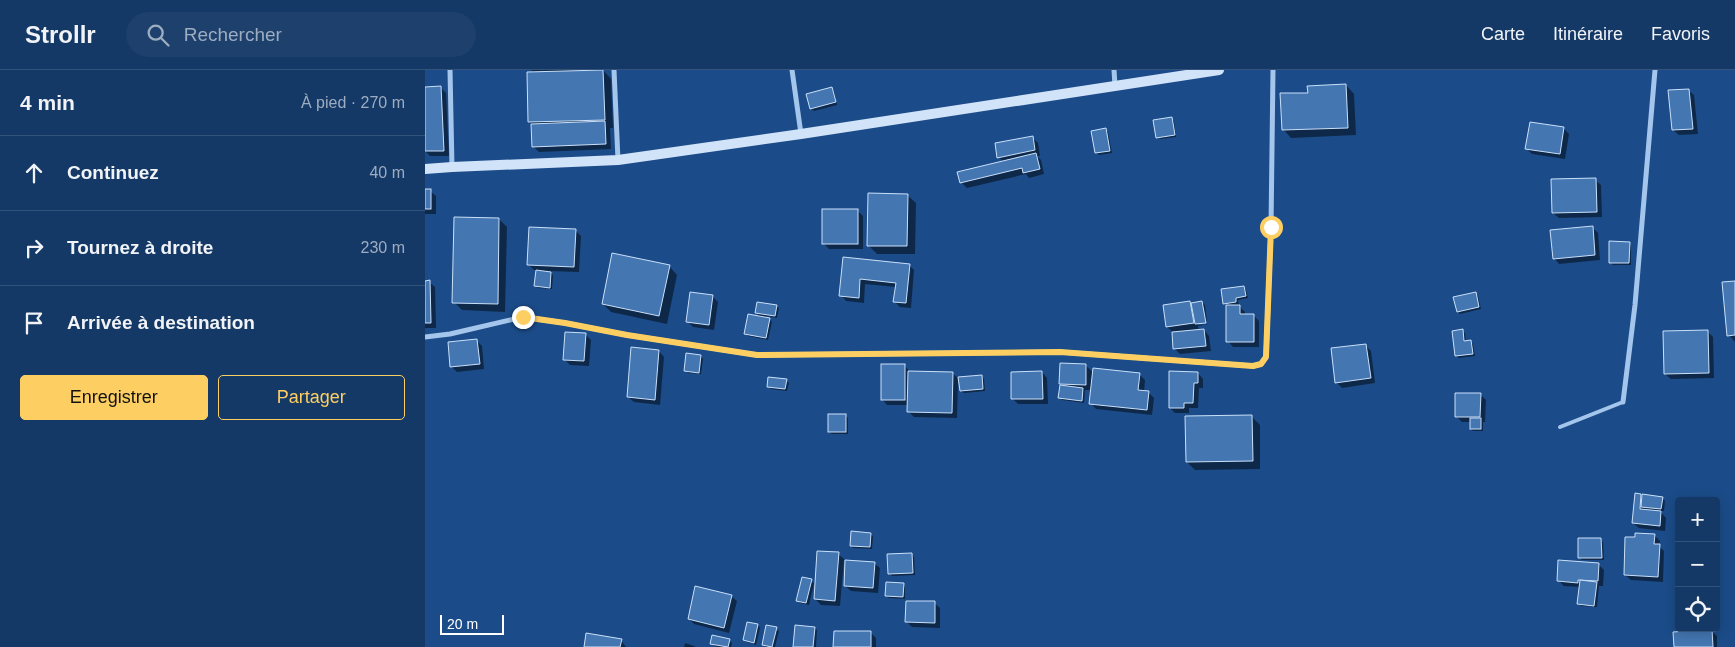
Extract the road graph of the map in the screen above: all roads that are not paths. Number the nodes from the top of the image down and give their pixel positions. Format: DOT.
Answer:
graph roads {
  1 [pos="450,70"];
  2 [pos="615,70"];
  3 [pos="792,70"];
  4 [pos="1114,70"];
  5 [pos="1219,70"];
  6 [pos="1273,70"];
  7 [pos="1655,70"];
  8 [pos="1115,86"];
  9 [pos="801,134"];
  10 [pos="619,160"];
  11 [pos="452,167"];
  12 [pos="425,170"];
  13 [pos="425,337"];
  14 [pos="1623,402"];
  15 [pos="1560,427"];
  1 -- 11 [label="street"];
  2 -- 10 [label="street"];
  3 -- 9 [label="street"];
  4 -- 8 [label="street"];
  5 -- 8 [label="street"];
  6 -- 13 [label="street"];
  7 -- 14 [label="street"];
  8 -- 9 [label="street"];
  9 -- 10 [label="street"];
  10 -- 11 [label="street"];
  11 -- 12 [label="street"];
  14 -- 15 [label="lane"];
}
